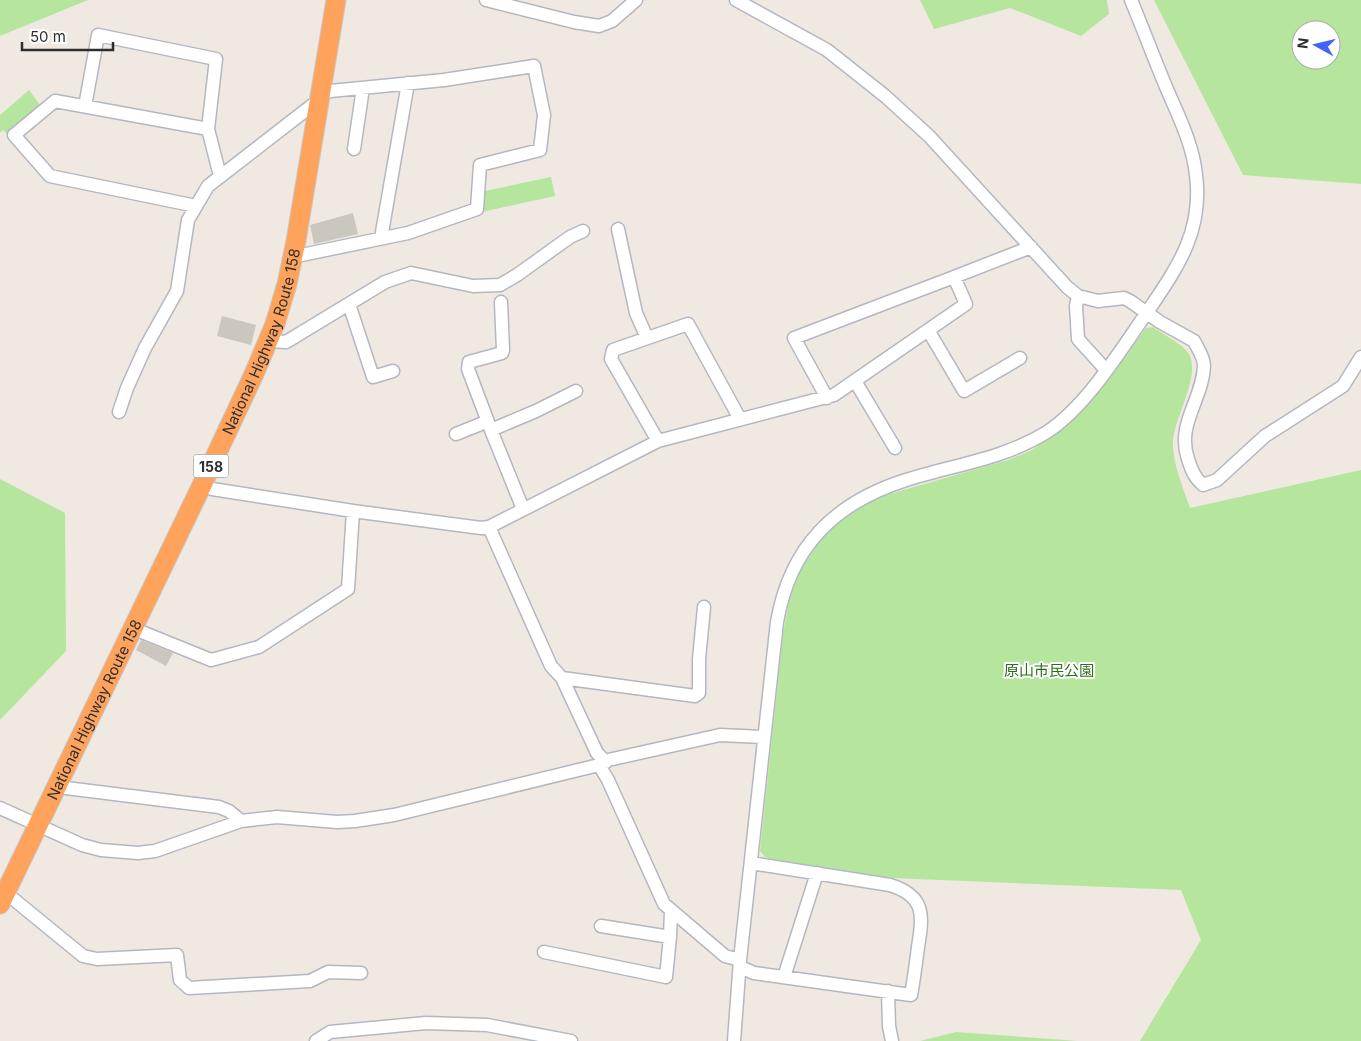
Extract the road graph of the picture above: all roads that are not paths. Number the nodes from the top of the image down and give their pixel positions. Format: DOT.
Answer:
graph roads {
  1 [pos="336,0"];
  2 [pos="486,0"];
  3 [pos="636,0"];
  4 [pos="736,0"];
  5 [pos="1131,0"];
  6 [pos="408,84"];
  7 [pos="362,88"];
  8 [pos="320,96"];
  9 [pos="85,106"];
  10 [pos="208,129"];
  11 [pos="354,149"];
  12 [pos="220,176"];
  13 [pos="196,206"];
  14 [pos="618,229"];
  15 [pos="583,231"];
  16 [pos="381,238"];
  17 [pos="1031,247"];
  18 [pos="292,257"];
  19 [pos="954,277"];
  20 [pos="1078,296"];
  21 [pos="501,302"];
  22 [pos="350,304"];
  23 [pos="1147,313"];
  24 [pos="928,330"];
  25 [pos="647,338"];
  26 [pos="268,341"];
  27 [pos="1361,357"];
  28 [pos="1020,358"];
  29 [pos="1106,370"];
  30 [pos="393,371"];
  31 [pos="855,381"];
  32 [pos="576,391"];
  33 [pos="827,398"];
  34 [pos="119,412"];
  35 [pos="740,419"];
  36 [pos="489,425"];
  37 [pos="456,434"];
  38 [pos="658,441"];
  39 [pos="895,448"];
  40 [pos="202,485"];
  41 [pos="523,508"];
  42 [pos="353,511"];
  43 [pos="489,527"];
  44 [pos="704,607"];
  45 [pos="132,628"];
  46 [pos="562,678"];
  47 [pos="764,737"];
  48 [pos="602,764"];
  49 [pos="58,787"];
  50 [pos="0,808"];
  51 [pos="241,821"];
  52 [pos="38,826"];
  53 [pos="751,863"];
  54 [pos="817,873"];
  55 [pos="3,899"];
  56 [pos="672,911"];
  57 [pos="601,926"];
  58 [pos="670,937"];
  59 [pos="544,952"];
  60 [pos="740,964"];
  61 [pos="361,973"];
  62 [pos="784,977"];
  63 [pos="888,991"];
  64 [pos="316,1041"];
  65 [pos="571,1041"];
  66 [pos="734,1041"];
  67 [pos="892,1041"];
  1 -- 8 [label="highway, National Highway Route 158 / 158"];
  2 -- 3 [label="street"];
  4 -- 17 [label="street"];
  5 -- 23 [label="street"];
  6 -- 7 [label="street"];
  6 -- 16 [label="street"];
  6 -- 16 [label="street"];
  7 -- 8 [label="street"];
  7 -- 11 [label="street"];
  8 -- 12 [label="street"];
  8 -- 18 [label="highway, National Highway Route 158 / 158"];
  9 -- 10 [label="street"];
  9 -- 10 [label="street"];
  9 -- 13 [label="street"];
  10 -- 12 [label="street"];
  12 -- 13 [label="street"];
  13 -- 34 [label="street"];
  14 -- 25 [label="street"];
  15 -- 22 [label="street"];
  16 -- 18 [label="street"];
  17 -- 19 [label="street"];
  17 -- 20 [label="street"];
  18 -- 26 [label="highway, National Highway Route 158 / 158"];
  19 -- 24 [label="street"];
  19 -- 33 [label="street"];
  20 -- 23 [label="street"];
  20 -- 29 [label="street"];
  21 -- 36 [label="street"];
  22 -- 26 [label="street"];
  22 -- 30 [label="street"];
  23 -- 27 [label="street"];
  23 -- 29 [label="street"];
  24 -- 28 [label="street"];
  24 -- 31 [label="street"];
  25 -- 35 [label="street"];
  25 -- 38 [label="street"];
  26 -- 40 [label="highway, National Highway Route 158 / 158"];
  29 -- 47 [label="street"];
  31 -- 33 [label="street"];
  31 -- 39 [label="street"];
  32 -- 36 [label="street"];
  33 -- 35 [label="street"];
  35 -- 38 [label="street"];
  36 -- 37 [label="street"];
  36 -- 41 [label="street"];
  38 -- 41 [label="street"];
  40 -- 42 [label="street"];
  40 -- 45 [label="highway, National Highway Route 158 / 158"];
  41 -- 43 [label="street"];
  42 -- 43 [label="street"];
  42 -- 45 [label="street"];
  43 -- 46 [label="street"];
  44 -- 46 [label="street"];
  45 -- 49 [label="highway, National Highway Route 158 / 158"];
  46 -- 48 [label="street"];
  47 -- 48 [label="street"];
  47 -- 53 [label="street"];
  48 -- 51 [label="street"];
  48 -- 56 [label="street"];
  49 -- 51 [label="street"];
  49 -- 52 [label="highway, National Highway Route 158 / 158"];
  50 -- 52 [label="street"];
  51 -- 52 [label="street"];
  52 -- 55 [label="highway, National Highway Route 158 / 158"];
  53 -- 54 [label="street"];
  53 -- 60 [label="street"];
  54 -- 62 [label="street"];
  54 -- 63 [label="street"];
  55 -- 61 [label="street"];
  56 -- 58 [label="street"];
  56 -- 60 [label="street"];
  57 -- 58 [label="street"];
  58 -- 59 [label="street"];
  60 -- 62 [label="street"];
  60 -- 66 [label="street"];
  62 -- 63 [label="street"];
  63 -- 67 [label="street"];
  64 -- 65 [label="street"];
}
